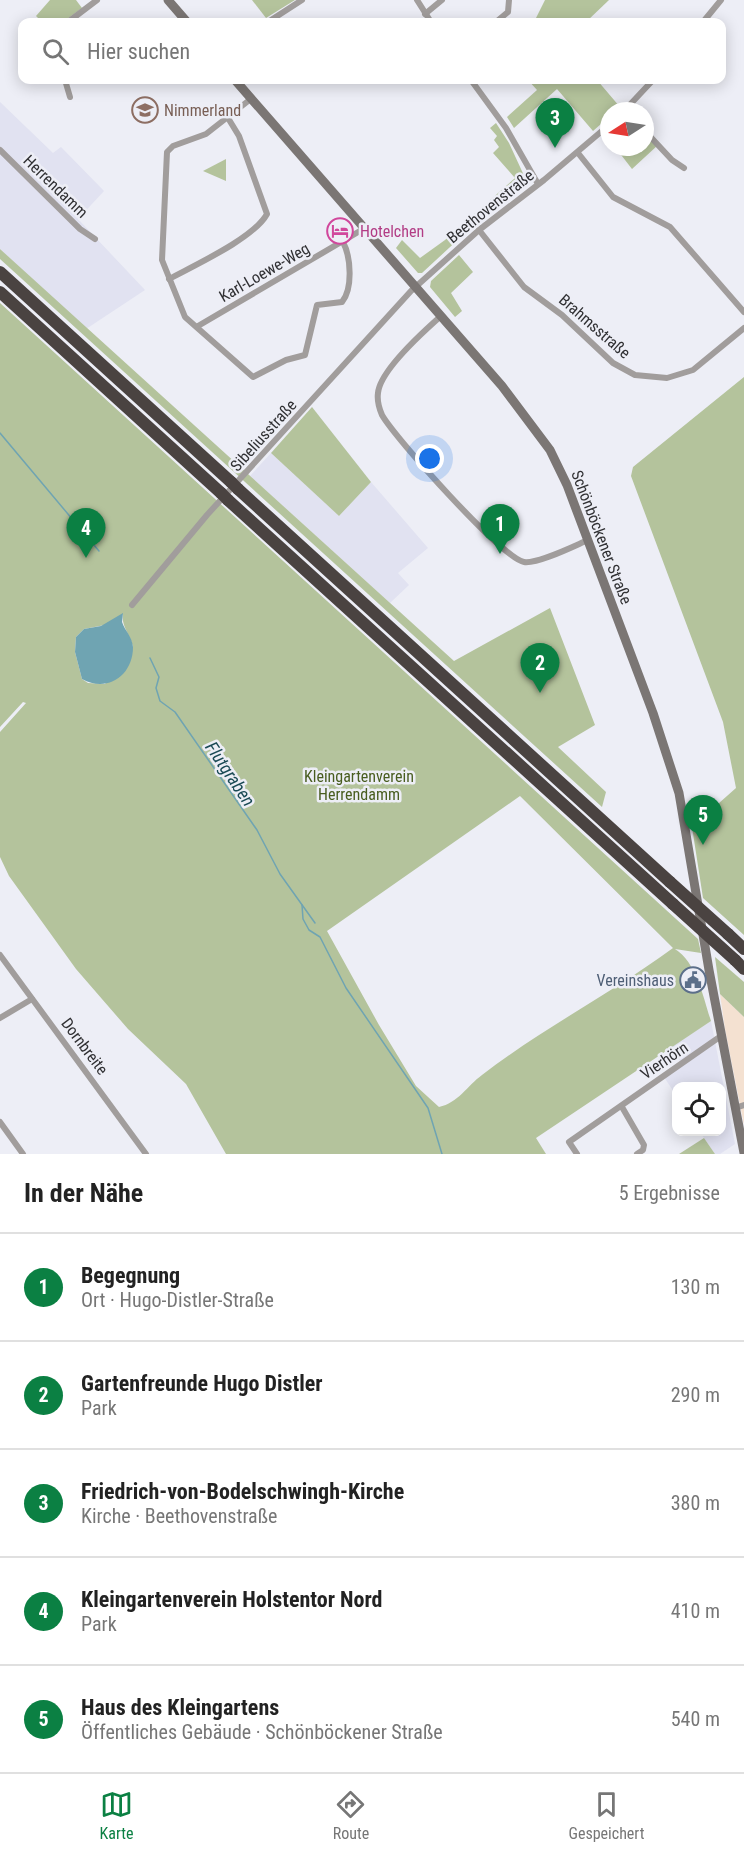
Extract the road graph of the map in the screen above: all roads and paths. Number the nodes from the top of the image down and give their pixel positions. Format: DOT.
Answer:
graph roads {
  1 [pos="97,0"];
  2 [pos="168,0"];
  3 [pos="302,0"];
  4 [pos="417,0"];
  5 [pos="442,0"];
  6 [pos="509,0"];
  7 [pos="721,0"];
  8 [pos="425,14"];
  9 [pos="73,18"];
  10 [pos="184,18"];
  11 [pos="274,18"];
  12 [pos="428,18"];
  13 [pos="501,18"];
  14 [pos="706,18"];
  15 [pos="66,84"];
  16 [pos="240,84"];
  17 [pos="474,84"];
  18 [pos="649,84"];
  19 [pos="70,97"];
  20 [pos="252,98"];
  21 [pos="633,102"];
  22 [pos="228,118"];
  23 [pos="600,133"];
  24 [pos="654,141"];
  25 [pos="0,150"];
  26 [pos="578,153"];
  27 [pos="684,168"];
  28 [pos="538,184"];
  29 [pos="364,228"];
  30 [pos="479,230"];
  31 [pos="95,239"];
  32 [pos="343,242"];
  33 [pos="0,272"];
  34 [pos="169,279"];
  35 [pos="417,286"];
  36 [pos="0,292"];
  37 [pos="744,312"];
  38 [pos="441,316"];
  39 [pos="198,326"];
  40 [pos="744,328"];
  41 [pos="588,540"];
  42 [pos="132,605"];
  43 [pos="744,949"];
  44 [pos="0,955"];
  45 [pos="740,965"];
  46 [pos="32,999"];
  47 [pos="0,1018"];
  48 [pos="721,1036"];
  49 [pos="740,1106"];
  50 [pos="622,1107"];
  51 [pos="0,1122"];
  52 [pos="744,1153"];
  53 [pos="23,1154"];
  54 [pos="146,1154"];
  55 [pos="577,1154"];
  56 [pos="637,1154"];
  1 -- 9 [label="street"];
  2 -- 10 [label="main road"];
  3 -- 11 [label="street"];
  4 -- 8 [label="street"];
  5 -- 8 [label="street"];
  6 -- 13 [label="street"];
  7 -- 14 [label="street"];
  8 -- 12 [label="street"];
  15 -- 19 [label="street"];
  16 -- 20 [label="main road, Schönböckener Straße"];
  17 -- 28 [label="street"];
  18 -- 21 [label="street"];
  20 -- 22 [label="street"];
  20 -- 29 [label="main road, Schönböckener Straße"];
  22 -- 34 [label="street"];
  22 -- 34 [label="street"];
  23 -- 26 [label="street, Beethovenstraße"];
  24 -- 27 [label="street"];
  25 -- 31 [label="street, Herrendamm"];
  26 -- 28 [label="street, Beethovenstraße"];
  26 -- 37 [label="street"];
  28 -- 30 [label="street, Beethovenstraße"];
  29 -- 32 [label="street, Karl-Loewe-Weg"];
  29 -- 35 [label="main road, Schönböckener Straße"];
  30 -- 35 [label="street, Beethovenstraße"];
  30 -- 40 [label="street, Brahmsstraße"];
  32 -- 39 [label="street, Karl-Loewe-Weg"];
  32 -- 39 [label="street"];
  33 -- 43 [label="highway, bridge"];
  34 -- 39 [label="street"];
  35 -- 38 [label="main road, Schönböckener Straße"];
  35 -- 42 [label="street, Sibeliusstraße"];
  36 -- 45 [label="highway, bridge"];
  38 -- 41 [label="main road, Schönböckener Straße"];
  38 -- 41 [label="street"];
  41 -- 48 [label="main road, Schönböckener Straße"];
  44 -- 46 [label="street, Dornbreite"];
  46 -- 47 [label="street"];
  46 -- 54 [label="street, Dornbreite"];
  48 -- 49 [label="main road, Schönböckener Straße"];
  48 -- 50 [label="street, Vierhörn"];
  49 -- 52 [label="main road, Schönböckener Straße"];
  50 -- 55 [label="street, Vierhörn"];
  50 -- 56 [label="street"];
  51 -- 53 [label="street"];
}
